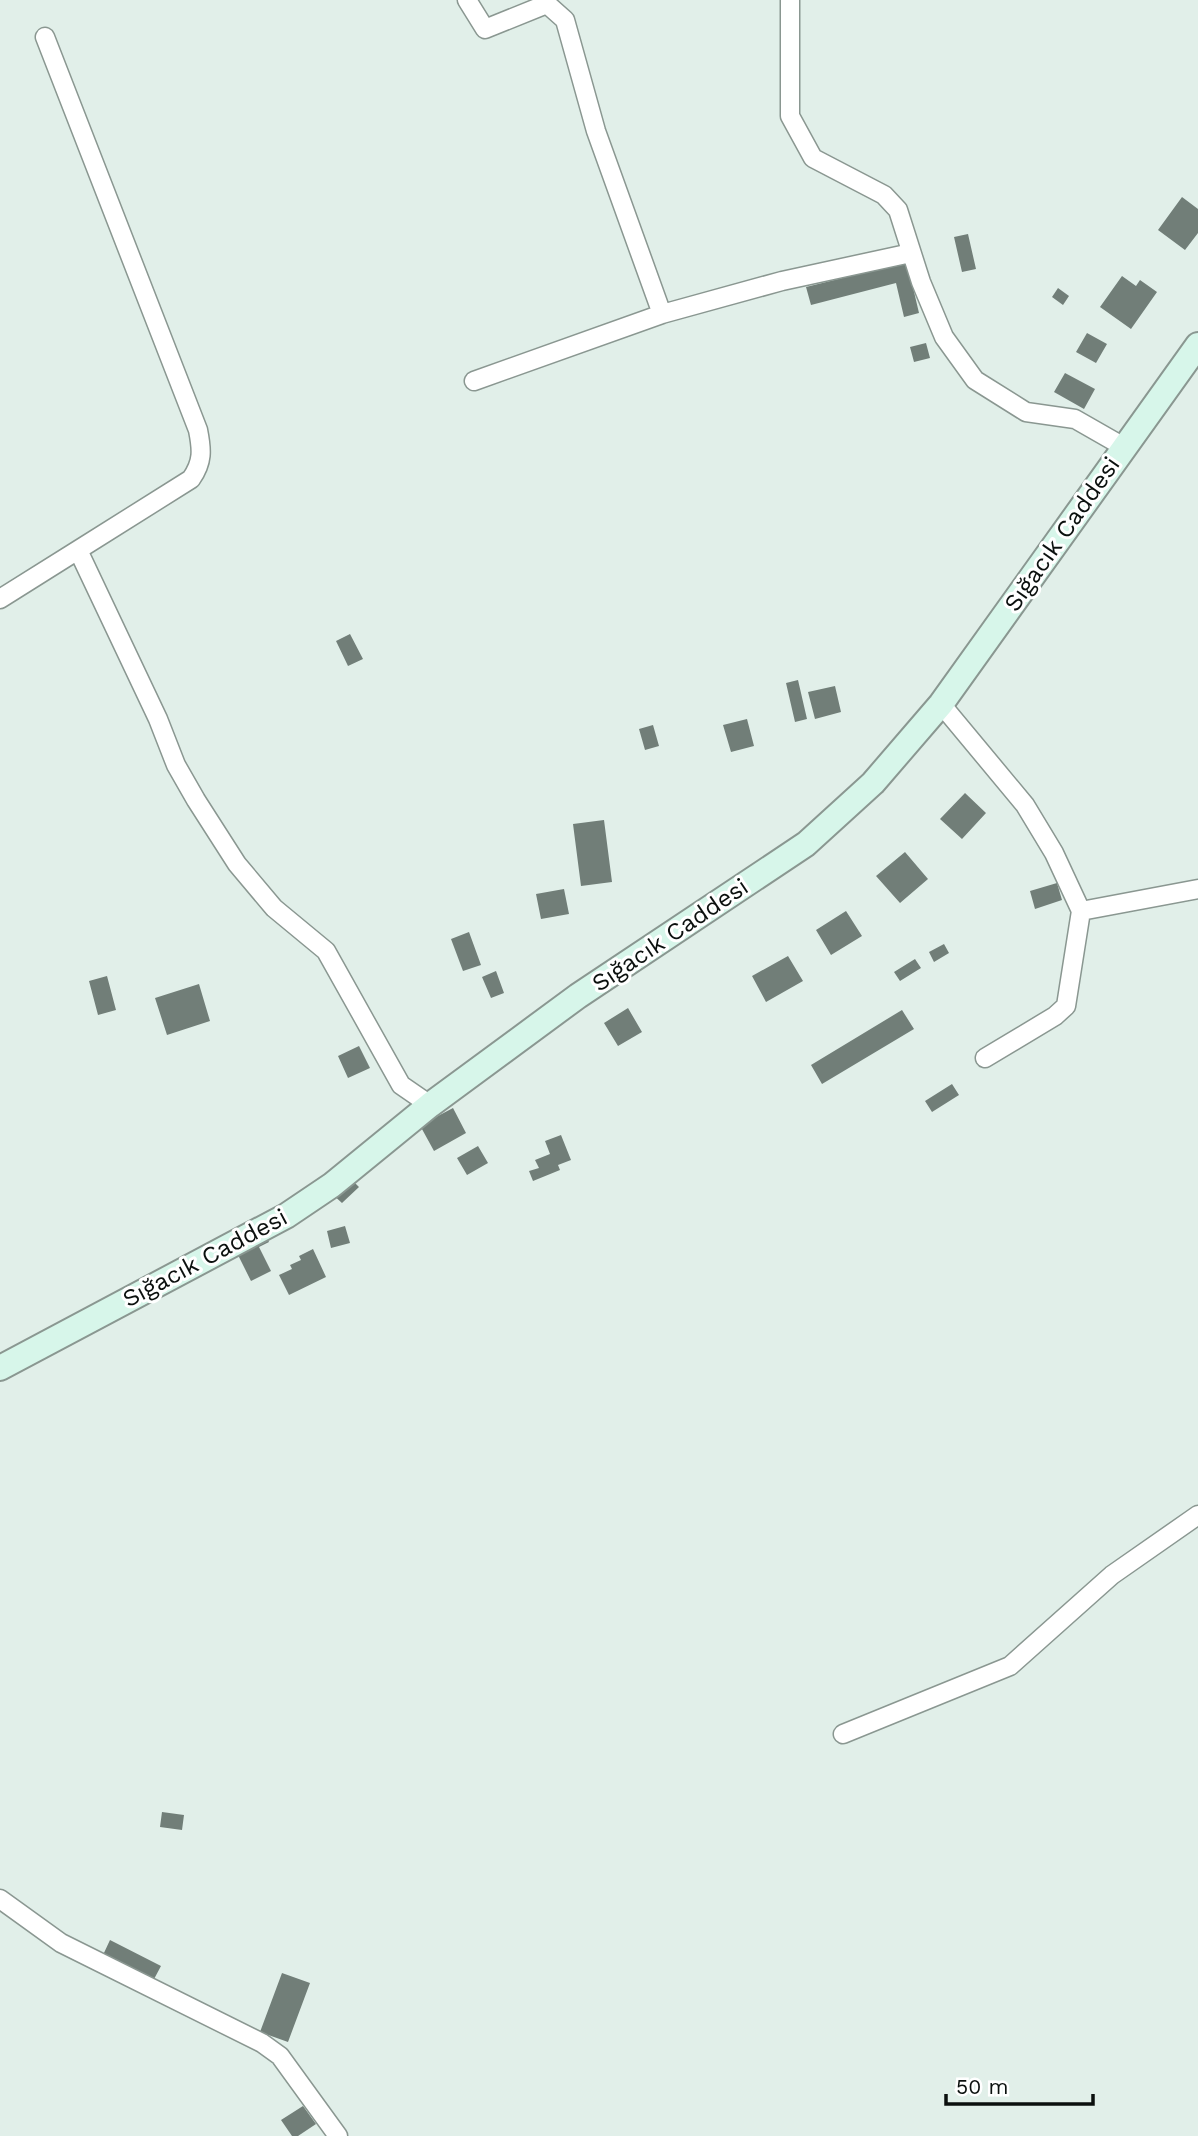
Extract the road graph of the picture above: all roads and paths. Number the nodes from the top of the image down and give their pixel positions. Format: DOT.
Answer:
graph roads {
  1 [pos="467,0"];
  2 [pos="790,0"];
  3 [pos="45,37"];
  4 [pos="911,253"];
  5 [pos="662,314"];
  6 [pos="1198,345"];
  7 [pos="474,381"];
  8 [pos="1124,447"];
  9 [pos="78,550"];
  10 [pos="0,599"];
  11 [pos="941,704"];
  12 [pos="1198,889"];
  13 [pos="1081,911"];
  14 [pos="985,1058"];
  15 [pos="430,1105"];
  16 [pos="0,1368"];
  17 [pos="1198,1515"];
  18 [pos="843,1734"];
  19 [pos="0,1899"];
  20 [pos="338,2136"];
  1 -- 5 [label="street"];
  2 -- 4 [label="street"];
  3 -- 9 [label="street"];
  4 -- 5 [label="street"];
  4 -- 8 [label="street"];
  5 -- 7 [label="street"];
  6 -- 8 [label="main road, Sığacık Caddesi"];
  8 -- 11 [label="main road, Sığacık Caddesi"];
  9 -- 10 [label="street"];
  9 -- 15 [label="street"];
  11 -- 13 [label="street"];
  11 -- 15 [label="main road, Sığacık Caddesi"];
  12 -- 13 [label="street"];
  13 -- 14 [label="street"];
  15 -- 16 [label="main road, Sığacık Caddesi"];
  17 -- 18 [label="street"];
  19 -- 20 [label="street"];
}
